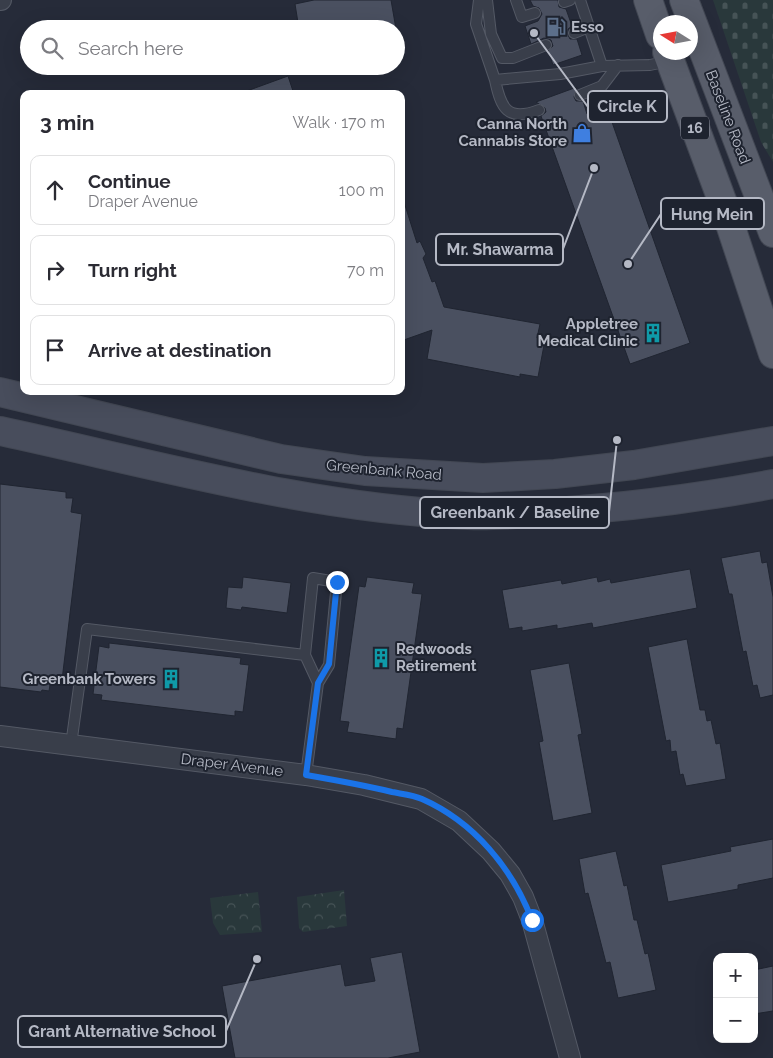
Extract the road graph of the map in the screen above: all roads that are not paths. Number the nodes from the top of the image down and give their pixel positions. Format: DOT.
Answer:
graph roads {
  1 [pos="479,0"];
  2 [pos="487,0"];
  3 [pos="516,0"];
  4 [pos="580,0"];
  5 [pos="648,0"];
  6 [pos="684,0"];
  7 [pos="535,12"];
  8 [pos="653,15"];
  9 [pos="589,27"];
  10 [pos="574,33"];
  11 [pos="546,45"];
  12 [pos="660,60"];
  13 [pos="669,60"];
  14 [pos="602,66"];
  15 [pos="618,66"];
  16 [pos="495,80"];
  17 [pos="580,95"];
  18 [pos="539,110"];
  19 [pos="773,233"];
  20 [pos="773,354"];
  21 [pos="0,392"];
  22 [pos="0,432"];
  23 [pos="773,442"];
  24 [pos="773,484"];
  25 [pos="305,655"];
  26 [pos="318,683"];
  27 [pos="0,736"];
  28 [pos="70,745"];
  29 [pos="306,775"];
  30 [pos="570,1058"];
  1 -- 16 [label="lane"];
  2 -- 11 [label="lane"];
  3 -- 7 [label="lane"];
  4 -- 9 [label="lane"];
  5 -- 8 [label="main road"];
  6 -- 19 [label="main road, Baseline Road / 16"];
  9 -- 10 [label="lane"];
  9 -- 14 [label="lane"];
  12 -- 15 [label="lane"];
  13 -- 20 [label="main road, 16"];
  14 -- 15 [label="lane"];
  14 -- 16 [label="lane"];
  15 -- 17 [label="lane"];
  16 -- 18 [label="lane"];
  21 -- 23 [label="main road, Greenbank Road"];
  22 -- 24 [label="main road"];
  25 -- 26 [label="lane"];
  25 -- 26 [label="lane"];
  25 -- 28 [label="lane"];
  26 -- 29 [label="lane"];
  27 -- 28 [label="street, Draper Avenue"];
  28 -- 29 [label="street, Draper Avenue"];
  29 -- 30 [label="street, Draper Avenue"];
}
